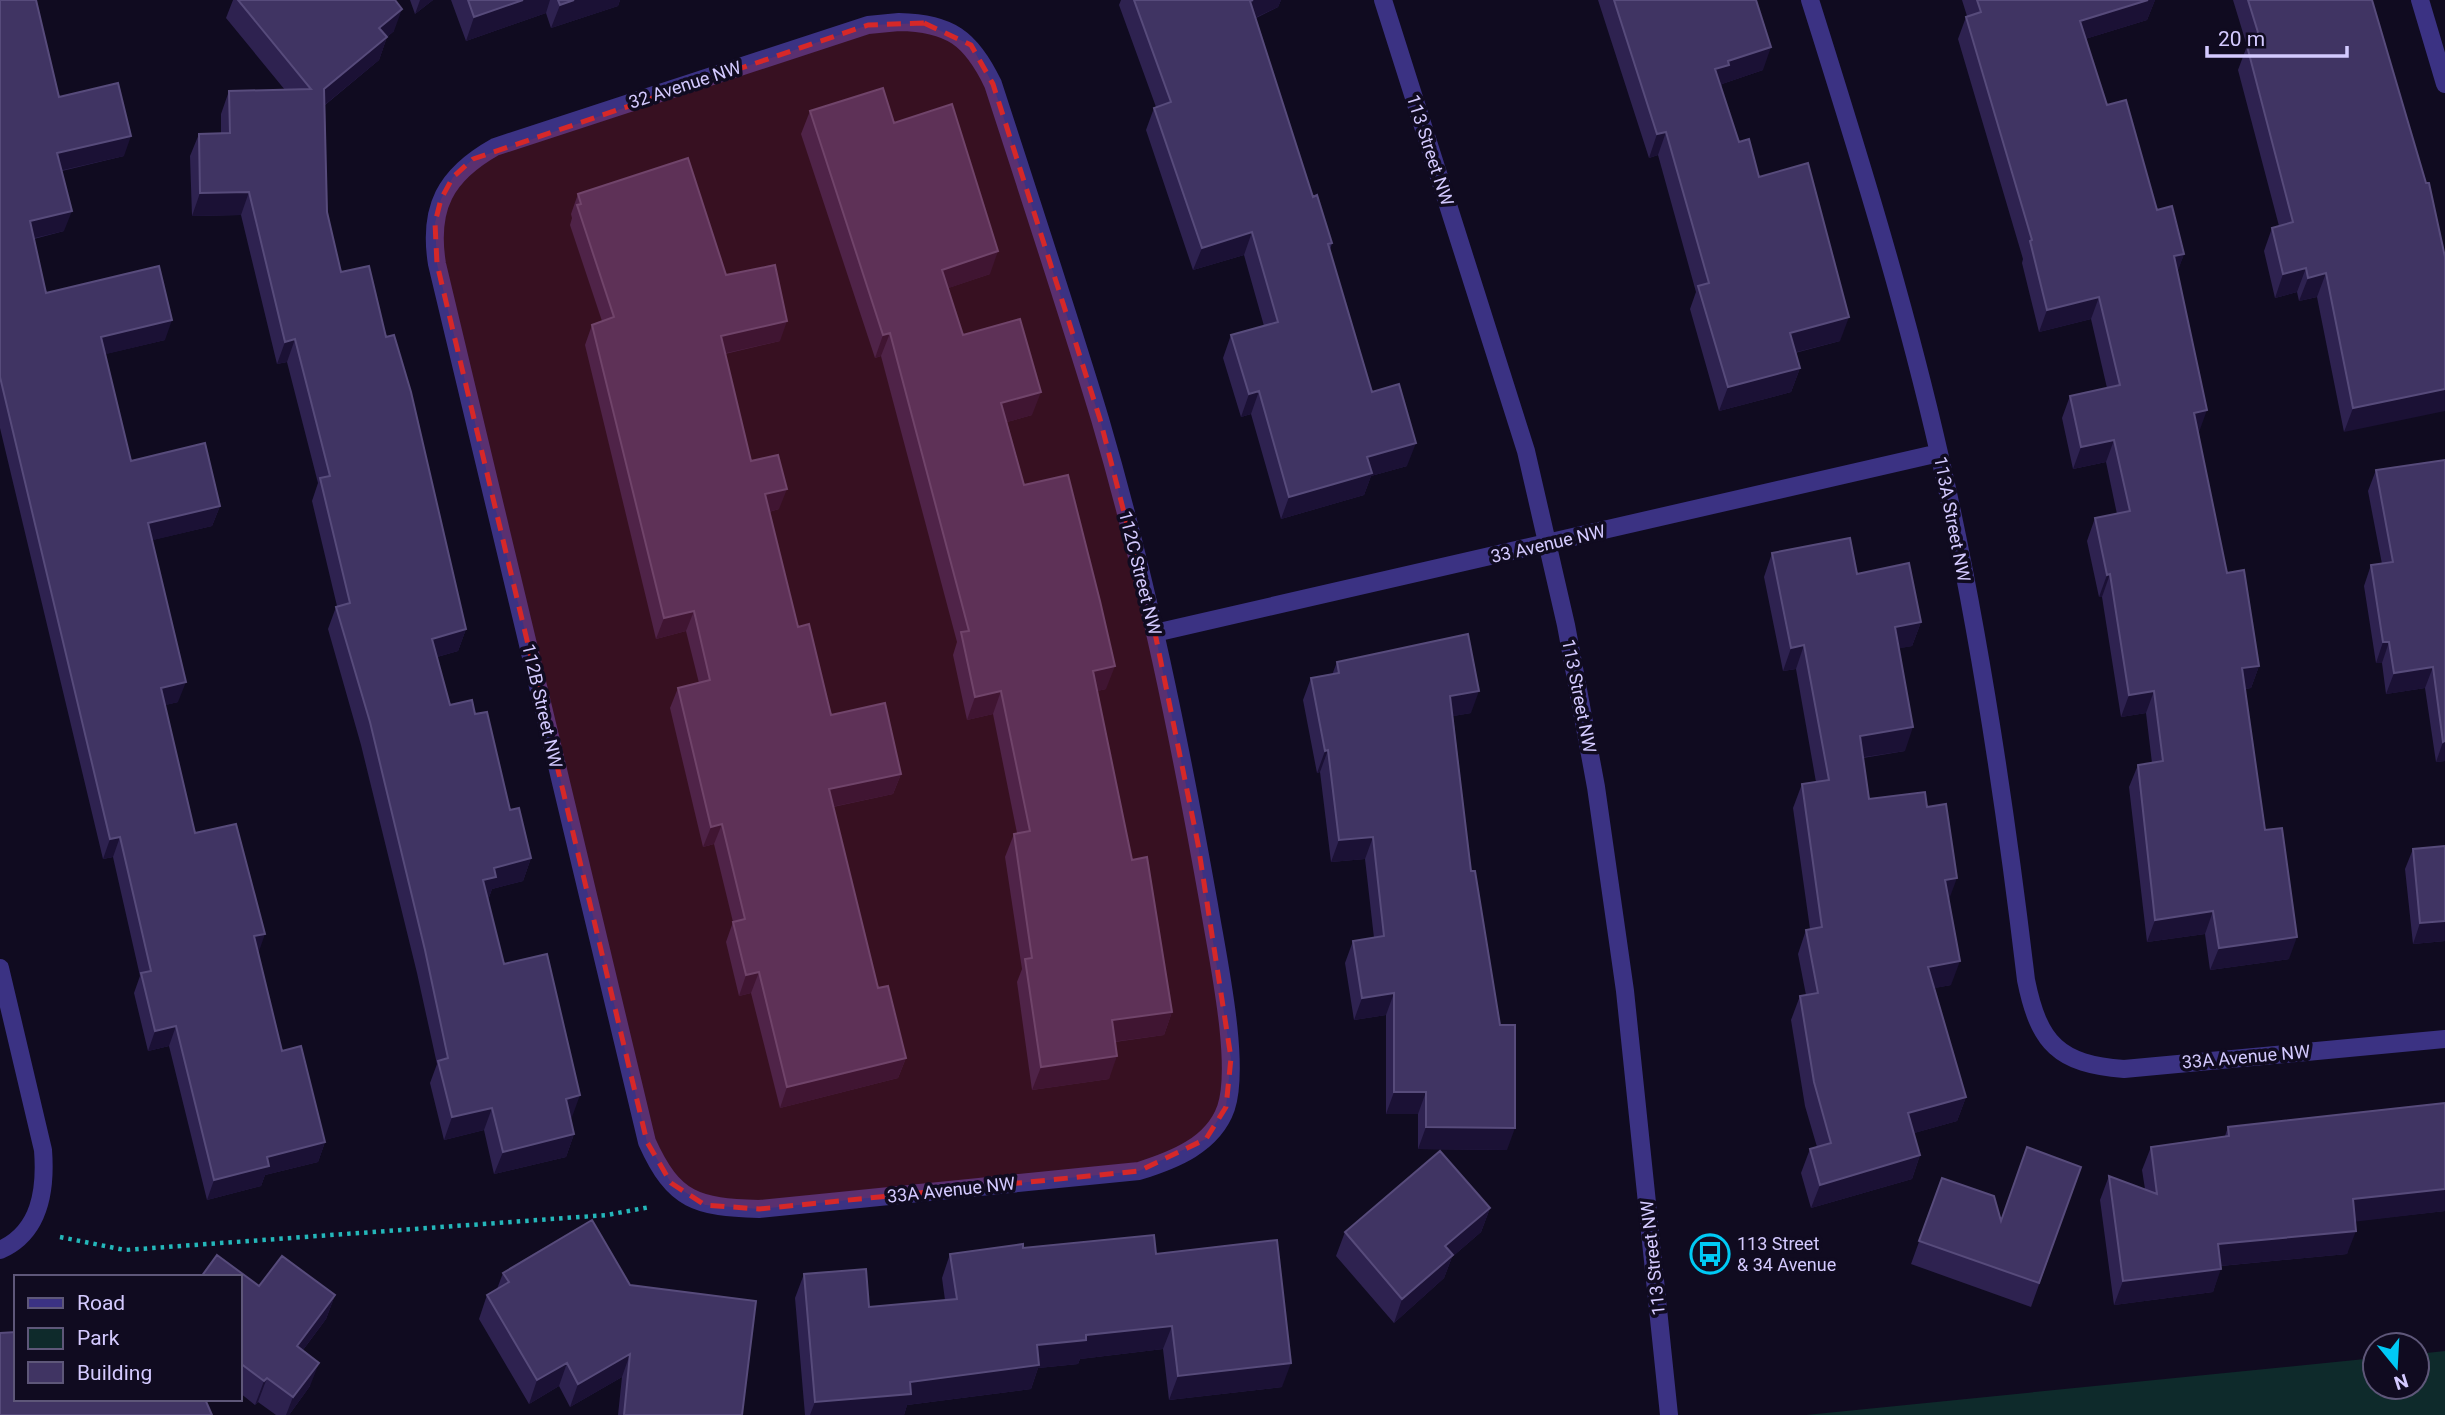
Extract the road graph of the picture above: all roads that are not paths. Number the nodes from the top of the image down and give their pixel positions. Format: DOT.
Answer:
graph roads {
  1 [pos="1383,0"];
  2 [pos="1810,0"];
  3 [pos="2420,0"];
  4 [pos="950,31"];
  5 [pos="2445,84"];
  6 [pos="441,199"];
  7 [pos="1939,453"];
  8 [pos="1549,544"];
  9 [pos="1155,633"];
  10 [pos="0,968"];
  11 [pos="2445,1039"];
  12 [pos="2053,1045"];
  13 [pos="1206,1139"];
  14 [pos="688,1199"];
  15 [pos="0,1250"];
  16 [pos="1669,1415"];
  1 -- 8 [label="street, 113 Street NW"];
  2 -- 7 [label="street, 113A Street NW"];
  3 -- 5 [label="street"];
  4 -- 6 [label="street, 32 Avenue NW"];
  4 -- 9 [label="street, 112C Street NW"];
  6 -- 14 [label="street, 112B Street NW"];
  7 -- 8 [label="street, 33 Avenue NW"];
  7 -- 12 [label="street, 113A Street NW"];
  8 -- 9 [label="street, 33 Avenue NW"];
  8 -- 16 [label="street, 113 Street NW"];
  9 -- 13 [label="street, 112C Street NW"];
  10 -- 15 [label="street"];
  11 -- 12 [label="street, 33A Avenue NW"];
  13 -- 14 [label="street, 33A Avenue NW"];
}
